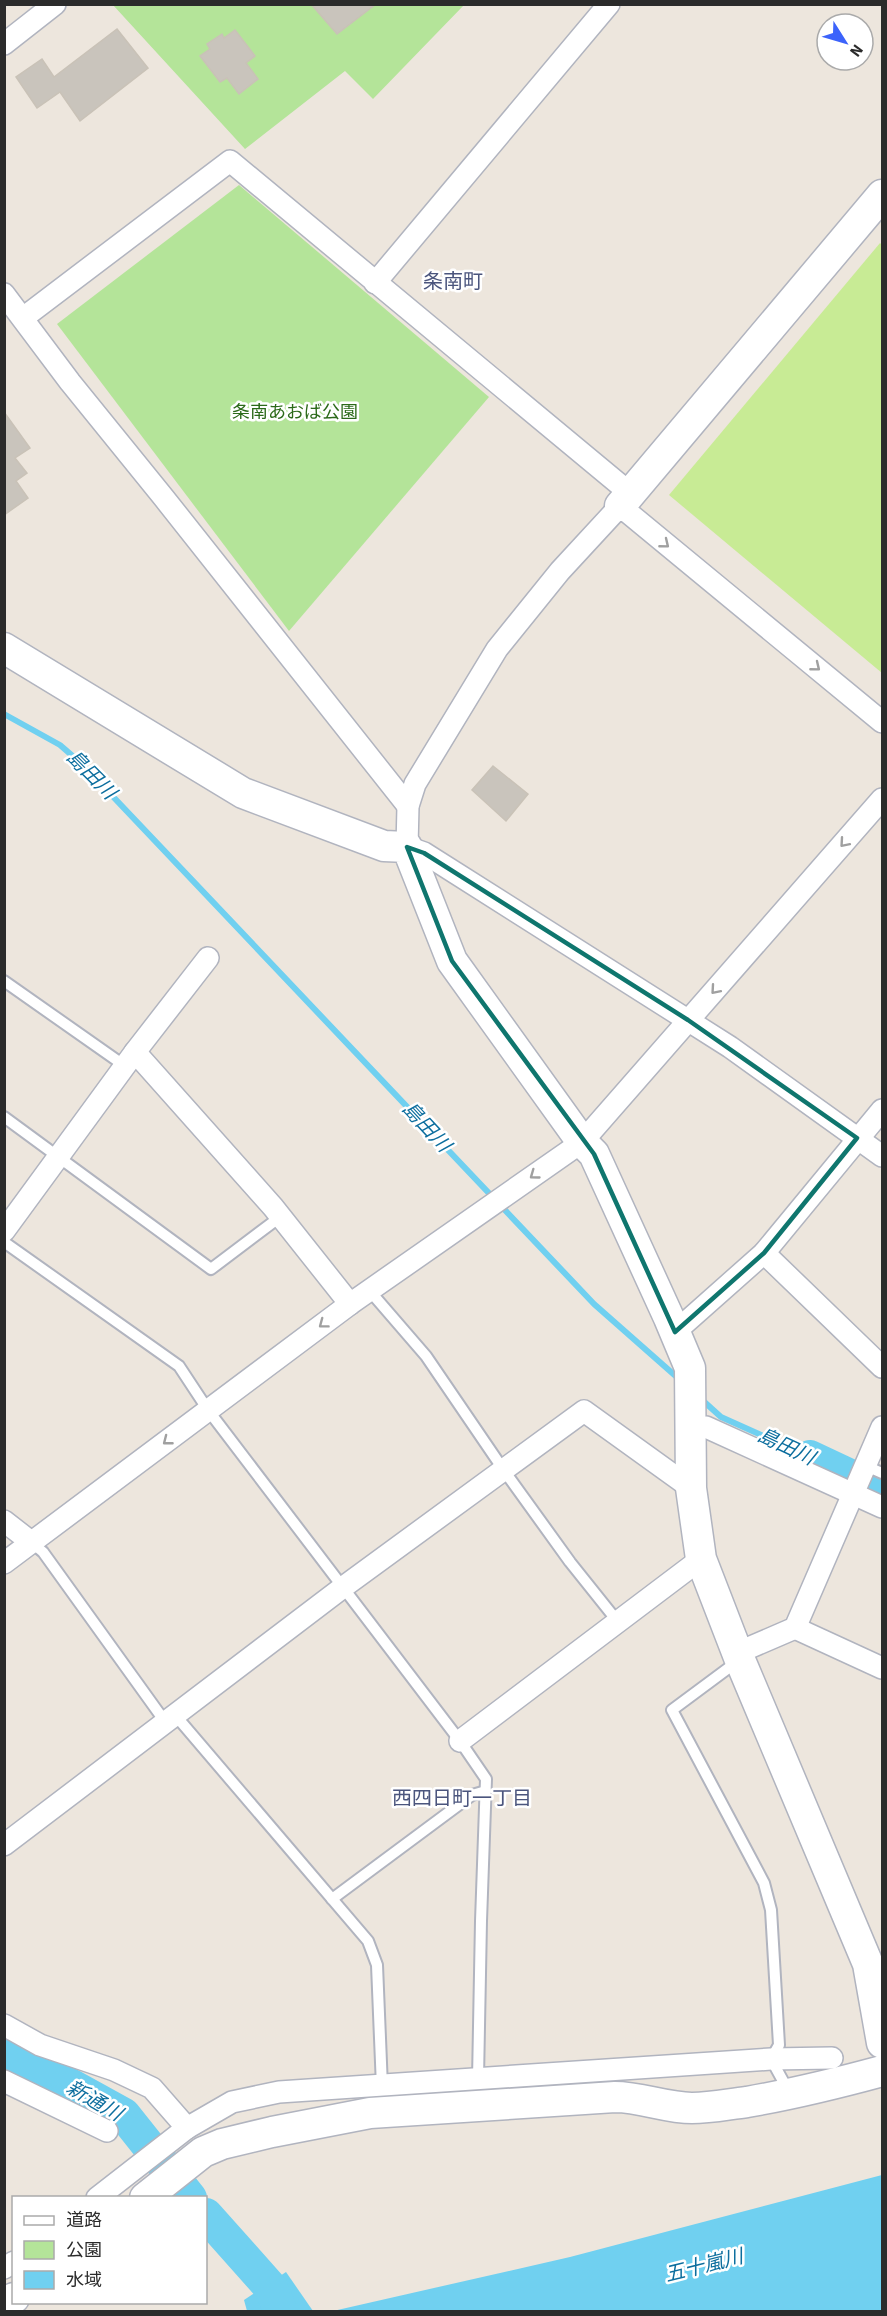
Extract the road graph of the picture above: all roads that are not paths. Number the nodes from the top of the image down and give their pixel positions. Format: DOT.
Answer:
graph roads {
  1 [pos="55,4"];
  2 [pos="609,4"];
  3 [pos="4,44"];
  4 [pos="882,195"];
  5 [pos="375,283"];
  6 [pos="4,294"];
  7 [pos="23,318"];
  8 [pos="625,500"];
  9 [pos="4,648"];
  10 [pos="882,722"];
  11 [pos="882,800"];
  12 [pos="408,806"];
  13 [pos="407,847"];
  14 [pos="208,958"];
  15 [pos="4,981"];
  16 [pos="688,1020"];
  17 [pos="130,1059"];
  18 [pos="882,1110"];
  19 [pos="4,1117"];
  20 [pos="857,1138"];
  21 [pos="582,1142"];
  22 [pos="59,1156"];
  23 [pos="882,1156"];
  24 [pos="280,1217"];
  25 [pos="4,1231"];
  26 [pos="4,1242"];
  27 [pos="764,1253"];
  28 [pos="369,1290"];
  29 [pos="350,1304"];
  30 [pos="675,1332"];
  31 [pos="882,1367"];
  32 [pos="208,1410"];
  33 [pos="882,1427"];
  34 [pos="690,1430"];
  35 [pos="503,1469"];
  36 [pos="874,1470"];
  37 [pos="691,1488"];
  38 [pos="855,1494"];
  39 [pos="882,1507"];
  40 [pos="4,1521"];
  41 [pos="31,1542"];
  42 [pos="701,1559"];
  43 [pos="4,1563"];
  44 [pos="342,1588"];
  45 [pos="618,1622"];
  46 [pos="795,1628"];
  47 [pos="738,1656"];
  48 [pos="882,1668"];
  49 [pos="171,1719"];
  50 [pos="460,1741"];
  51 [pos="486,1791"];
  52 [pos="4,1845"];
  53 [pos="332,1899"];
  54 [pos="879,1998"];
  55 [pos="4,2025"];
  56 [pos="882,2043"];
  57 [pos="832,2058"];
  58 [pos="771,2059"];
  59 [pos="882,2071"];
  60 [pos="478,2079"];
  61 [pos="4,2081"];
  62 [pos="382,2087"];
  63 [pos="790,2095"];
  64 [pos="187,2128"];
  65 [pos="107,2131"];
  66 [pos="100,2196"];
  67 [pos="147,2196"];
  1 -- 3 [label="street"];
  2 -- 5 [label="street"];
  4 -- 8 [label="street"];
  5 -- 7 [label="street"];
  5 -- 8 [label="street"];
  6 -- 7 [label="street"];
  7 -- 12 [label="street"];
  8 -- 10 [label="street, one-way"];
  8 -- 12 [label="street"];
  9 -- 13 [label="street"];
  11 -- 16 [label="street, one-way"];
  12 -- 13 [label="street"];
  13 -- 16 [label="street"];
  13 -- 21 [label="street"];
  14 -- 17 [label="street"];
  15 -- 17 [label="lane"];
  16 -- 20 [label="street"];
  16 -- 21 [label="street"];
  17 -- 22 [label="street"];
  17 -- 24 [label="street"];
  18 -- 20 [label="street"];
  19 -- 22 [label="lane"];
  20 -- 23 [label="street"];
  20 -- 27 [label="street"];
  21 -- 28 [label="street, one-way"];
  21 -- 30 [label="street"];
  22 -- 24 [label="lane"];
  22 -- 25 [label="street"];
  24 -- 29 [label="street"];
  26 -- 32 [label="lane"];
  27 -- 30 [label="street"];
  27 -- 31 [label="street"];
  28 -- 29 [label="street"];
  28 -- 35 [label="lane"];
  29 -- 32 [label="street, one-way"];
  30 -- 34 [label="street"];
  32 -- 41 [label="street, one-way"];
  32 -- 44 [label="lane"];
  33 -- 36 [label="street"];
  34 -- 37 [label="street"];
  34 -- 38 [label="street"];
  35 -- 37 [label="street"];
  35 -- 44 [label="street"];
  35 -- 45 [label="lane"];
  36 -- 38 [label="street"];
  37 -- 42 [label="street"];
  38 -- 39 [label="street"];
  38 -- 46 [label="street"];
  40 -- 41 [label="street"];
  41 -- 43 [label="street"];
  41 -- 49 [label="lane"];
  42 -- 45 [label="street"];
  42 -- 47 [label="street"];
  44 -- 49 [label="street"];
  44 -- 50 [label="lane"];
  45 -- 50 [label="street"];
  46 -- 47 [label="street"];
  46 -- 48 [label="street"];
  47 -- 54 [label="street"];
  47 -- 58 [label="lane"];
  49 -- 52 [label="street"];
  49 -- 53 [label="lane"];
  50 -- 51 [label="lane"];
  51 -- 53 [label="lane"];
  51 -- 60 [label="lane"];
  53 -- 62 [label="lane"];
  54 -- 56 [label="street"];
  55 -- 64 [label="street"];
  57 -- 58 [label="street"];
  58 -- 60 [label="street"];
  58 -- 63 [label="lane"];
  59 -- 63 [label="street"];
  60 -- 62 [label="street"];
  61 -- 65 [label="street"];
  62 -- 64 [label="street"];
  63 -- 67 [label="street"];
  64 -- 66 [label="street"];
}
